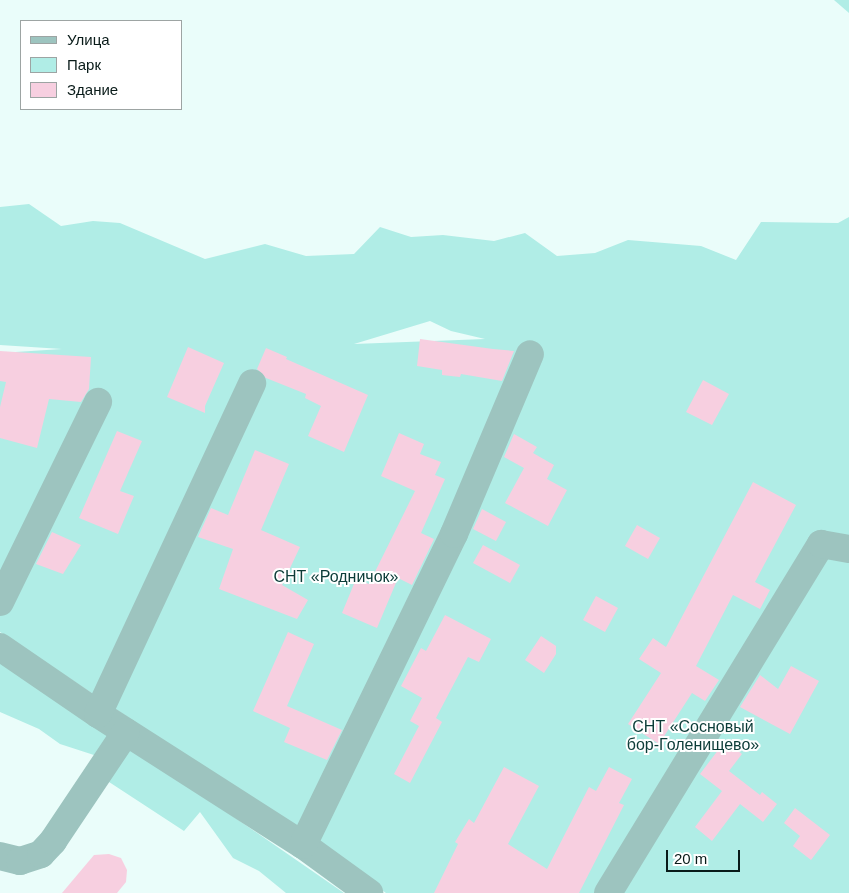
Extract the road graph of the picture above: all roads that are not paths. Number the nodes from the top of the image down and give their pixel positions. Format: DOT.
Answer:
graph roads {
  1 [pos="530,354"];
  2 [pos="252,383"];
  3 [pos="98,402"];
  4 [pos="849,549"];
  5 [pos="0,602"];
  6 [pos="0,647"];
  7 [pos="98,714"];
  8 [pos="126,732"];
  9 [pos="303,845"];
  10 [pos="0,856"];
  11 [pos="370,893"];
  12 [pos="608,893"];
  1 -- 9 [label="street"];
  2 -- 7 [label="street"];
  3 -- 5 [label="street"];
  4 -- 12 [label="street"];
  6 -- 7 [label="street"];
  7 -- 8 [label="street"];
  8 -- 9 [label="street"];
  8 -- 10 [label="street"];
  9 -- 11 [label="street"];
}
